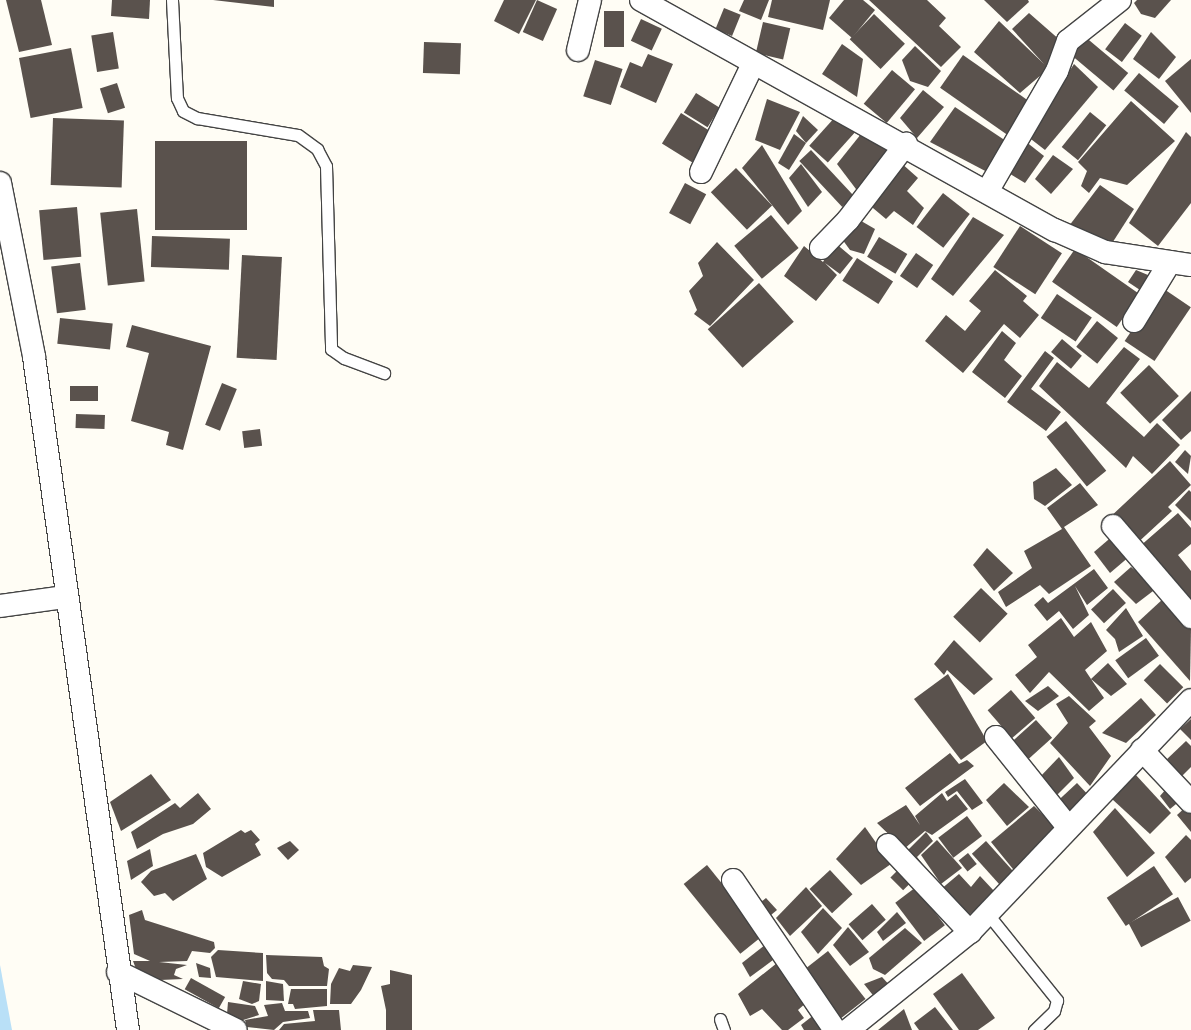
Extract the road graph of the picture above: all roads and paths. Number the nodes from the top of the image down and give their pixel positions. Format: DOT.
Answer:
graph roads {
  1 [pos="172,0"];
  2 [pos="590,0"];
  3 [pos="641,0"];
  4 [pos="1120,0"];
  5 [pos="578,50"];
  6 [pos="753,64"];
  7 [pos="906,144"];
  8 [pos="701,172"];
  9 [pos="0,183"];
  10 [pos="988,190"];
  11 [pos="820,248"];
  12 [pos="1170,262"];
  13 [pos="1191,265"];
  14 [pos="1134,321"];
  15 [pos="384,373"];
  16 [pos="1113,526"];
  17 [pos="65,597"];
  18 [pos="0,606"];
  19 [pos="1191,617"];
  20 [pos="1191,700"];
  21 [pos="996,736"];
  22 [pos="1142,750"];
  23 [pos="1191,802"];
  24 [pos="1068,827"];
  25 [pos="888,845"];
  26 [pos="734,880"];
  27 [pos="988,913"];
  28 [pos="970,932"];
  29 [pos="118,972"];
  30 [pos="720,1019"];
  31 [pos="848,1029"];
  32 [pos="128,1030"];
  33 [pos="236,1030"];
  34 [pos="724,1030"];
  35 [pos="1034,1030"];
  1 -- 15 [label="lane"];
  2 -- 5 [label="street"];
  3 -- 6 [label="street"];
  4 -- 10 [label="street"];
  6 -- 7 [label="street"];
  6 -- 8 [label="street"];
  7 -- 10 [label="street"];
  7 -- 11 [label="street"];
  9 -- 17 [label="street"];
  10 -- 12 [label="street"];
  12 -- 13 [label="street"];
  12 -- 14 [label="street"];
  16 -- 19 [label="street"];
  17 -- 18 [label="street"];
  17 -- 29 [label="street"];
  20 -- 22 [label="street"];
  21 -- 24 [label="street"];
  22 -- 23 [label="street"];
  22 -- 24 [label="street"];
  24 -- 27 [label="street"];
  25 -- 28 [label="street"];
  26 -- 31 [label="street"];
  27 -- 28 [label="street"];
  27 -- 35 [label="lane"];
  28 -- 31 [label="street"];
  29 -- 32 [label="street"];
  29 -- 33 [label="street"];
  30 -- 34 [label="lane"];
}
